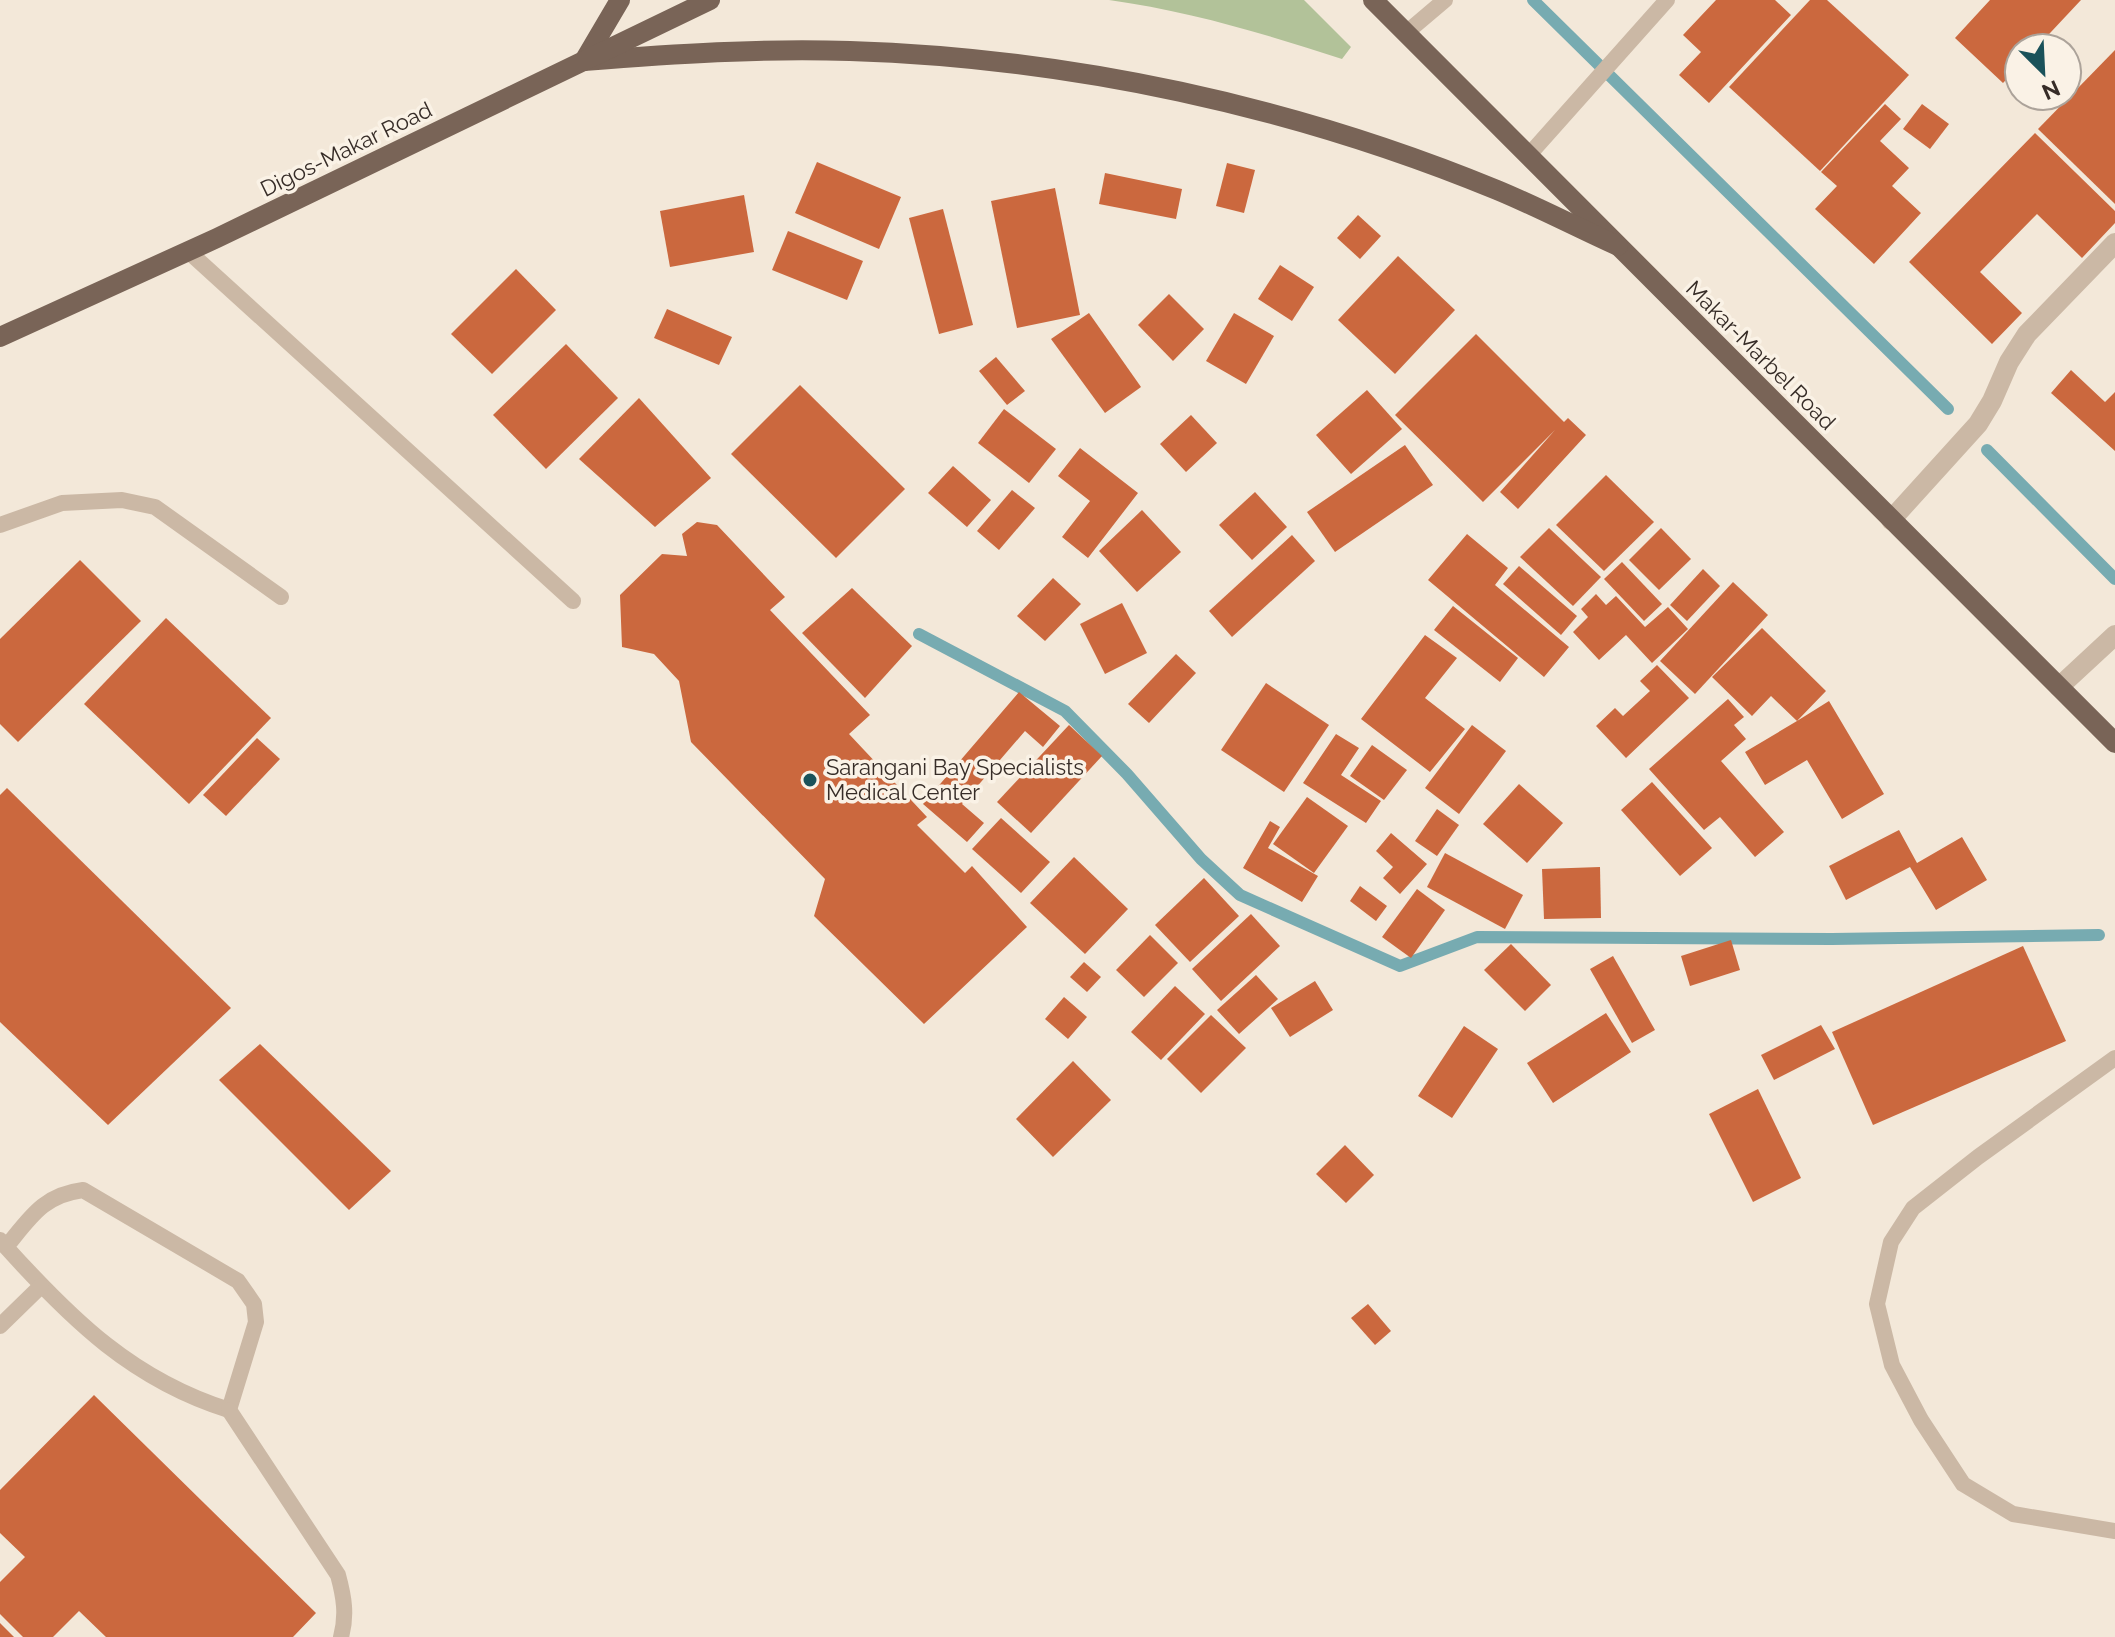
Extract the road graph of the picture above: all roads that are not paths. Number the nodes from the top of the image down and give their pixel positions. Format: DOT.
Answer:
graph roads {
  1 [pos="620,0"];
  2 [pos="710,0"];
  3 [pos="1373,0"];
  4 [pos="1445,0"];
  5 [pos="1667,0"];
  6 [pos="1406,33"];
  7 [pos="584,61"];
  8 [pos="1528,156"];
  9 [pos="2115,243"];
  10 [pos="1618,246"];
  11 [pos="188,251"];
  12 [pos="0,337"];
  13 [pos="1891,520"];
  14 [pos="0,525"];
  15 [pos="281,597"];
  16 [pos="573,601"];
  17 [pos="2115,635"];
  18 [pos="2059,687"];
  19 [pos="2115,743"];
  20 [pos="2115,1058"];
  21 [pos="3,1243"];
  22 [pos="41,1286"];
  23 [pos="0,1326"];
  24 [pos="229,1410"];
  25 [pos="2115,1531"];
  26 [pos="341,1637"];
  1 -- 7 [label="main road"];
  2 -- 7 [label="main road, Digos-Makar Road"];
  3 -- 6 [label="main road, Makar-Marbel Road"];
  4 -- 6 [label="lane"];
  5 -- 8 [label="lane"];
  6 -- 8 [label="main road, Makar-Marbel Road"];
  7 -- 10 [label="main road"];
  7 -- 11 [label="main road, Digos-Makar Road"];
  8 -- 10 [label="main road, Makar-Marbel Road"];
  9 -- 13 [label="street"];
  10 -- 13 [label="main road, Makar-Marbel Road"];
  11 -- 12 [label="main road, Digos-Makar Road"];
  11 -- 16 [label="lane"];
  13 -- 18 [label="main road, Makar-Marbel Road"];
  14 -- 15 [label="lane"];
  17 -- 18 [label="street"];
  18 -- 19 [label="main road, Makar-Marbel Road"];
  20 -- 25 [label="lane"];
  21 -- 22 [label="lane"];
  21 -- 24 [label="lane"];
  22 -- 23 [label="lane"];
  22 -- 24 [label="lane"];
  24 -- 26 [label="lane"];
}
